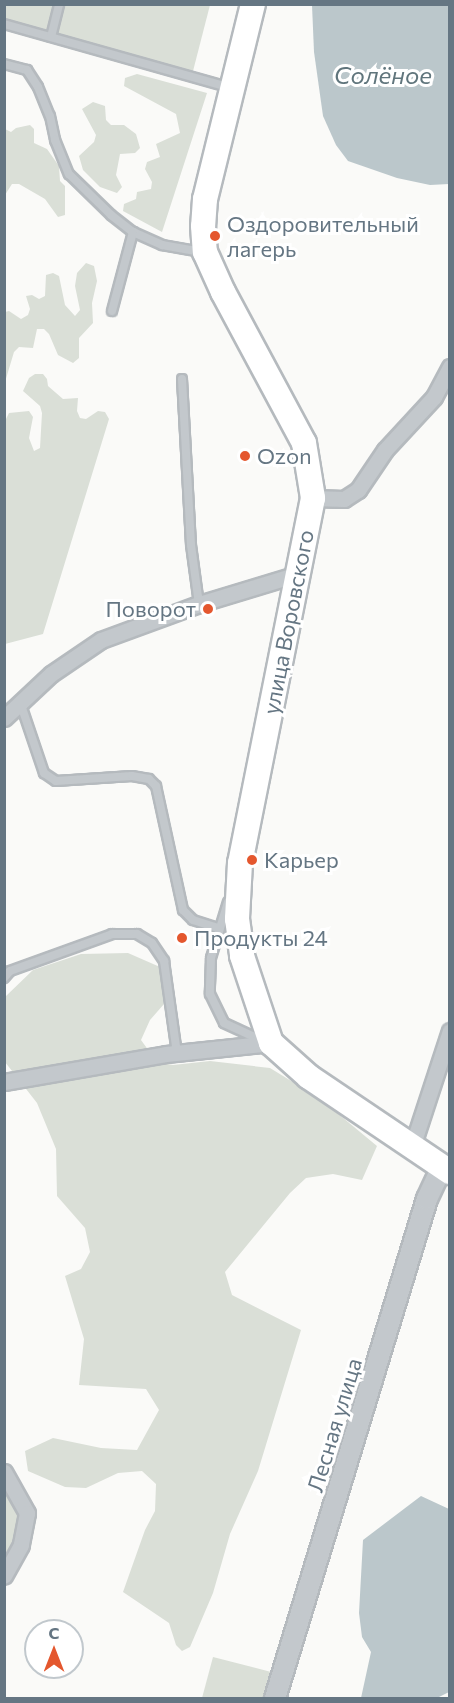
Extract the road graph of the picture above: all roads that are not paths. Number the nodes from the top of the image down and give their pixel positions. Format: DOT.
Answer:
graph roads {
  1 [pos="59,4"];
  2 [pos="253,4"];
  3 [pos="4,24"];
  4 [pos="51,37"];
  5 [pos="4,64"];
  6 [pos="232,88"];
  7 [pos="133,232"];
  8 [pos="205,252"];
  9 [pos="112,311"];
  10 [pos="450,366"];
  11 [pos="182,379"];
  12 [pos="313,498"];
  13 [pos="298,574"];
  14 [pos="199,604"];
  15 [pos="21,705"];
  16 [pos="4,718"];
  17 [pos="240,863"];
  18 [pos="219,929"];
  19 [pos="4,978"];
  20 [pos="450,1031"];
  21 [pos="271,1043"];
  22 [pos="177,1053"];
  23 [pos="4,1082"];
  24 [pos="412,1147"];
  25 [pos="447,1167"];
  26 [pos="4,1472"];
  27 [pos="4,1575"];
  28 [pos="275,1698"];
  1 -- 4 [label="lane"];
  2 -- 6 [label="main road, улица Воровского"];
  3 -- 4 [label="lane"];
  4 -- 6 [label="lane"];
  5 -- 7 [label="lane"];
  6 -- 8 [label="main road, улица Воровского"];
  7 -- 8 [label="lane"];
  7 -- 9 [label="lane"];
  8 -- 12 [label="main road, улица Воровского"];
  10 -- 12 [label="street"];
  11 -- 14 [label="lane"];
  12 -- 13 [label="main road, улица Воровского"];
  13 -- 14 [label="street"];
  13 -- 17 [label="main road, улица Воровского"];
  14 -- 15 [label="street"];
  15 -- 16 [label="street"];
  15 -- 18 [label="lane"];
  17 -- 18 [label="lane"];
  17 -- 21 [label="main road, улица Воровского"];
  18 -- 21 [label="lane"];
  19 -- 22 [label="lane"];
  20 -- 24 [label="street"];
  21 -- 22 [label="street"];
  21 -- 24 [label="main road, улица Воровского"];
  22 -- 23 [label="street"];
  24 -- 25 [label="main road, улица Воровского"];
  25 -- 28 [label="street, Лесная улица"];
  26 -- 27 [label="street"];
}
